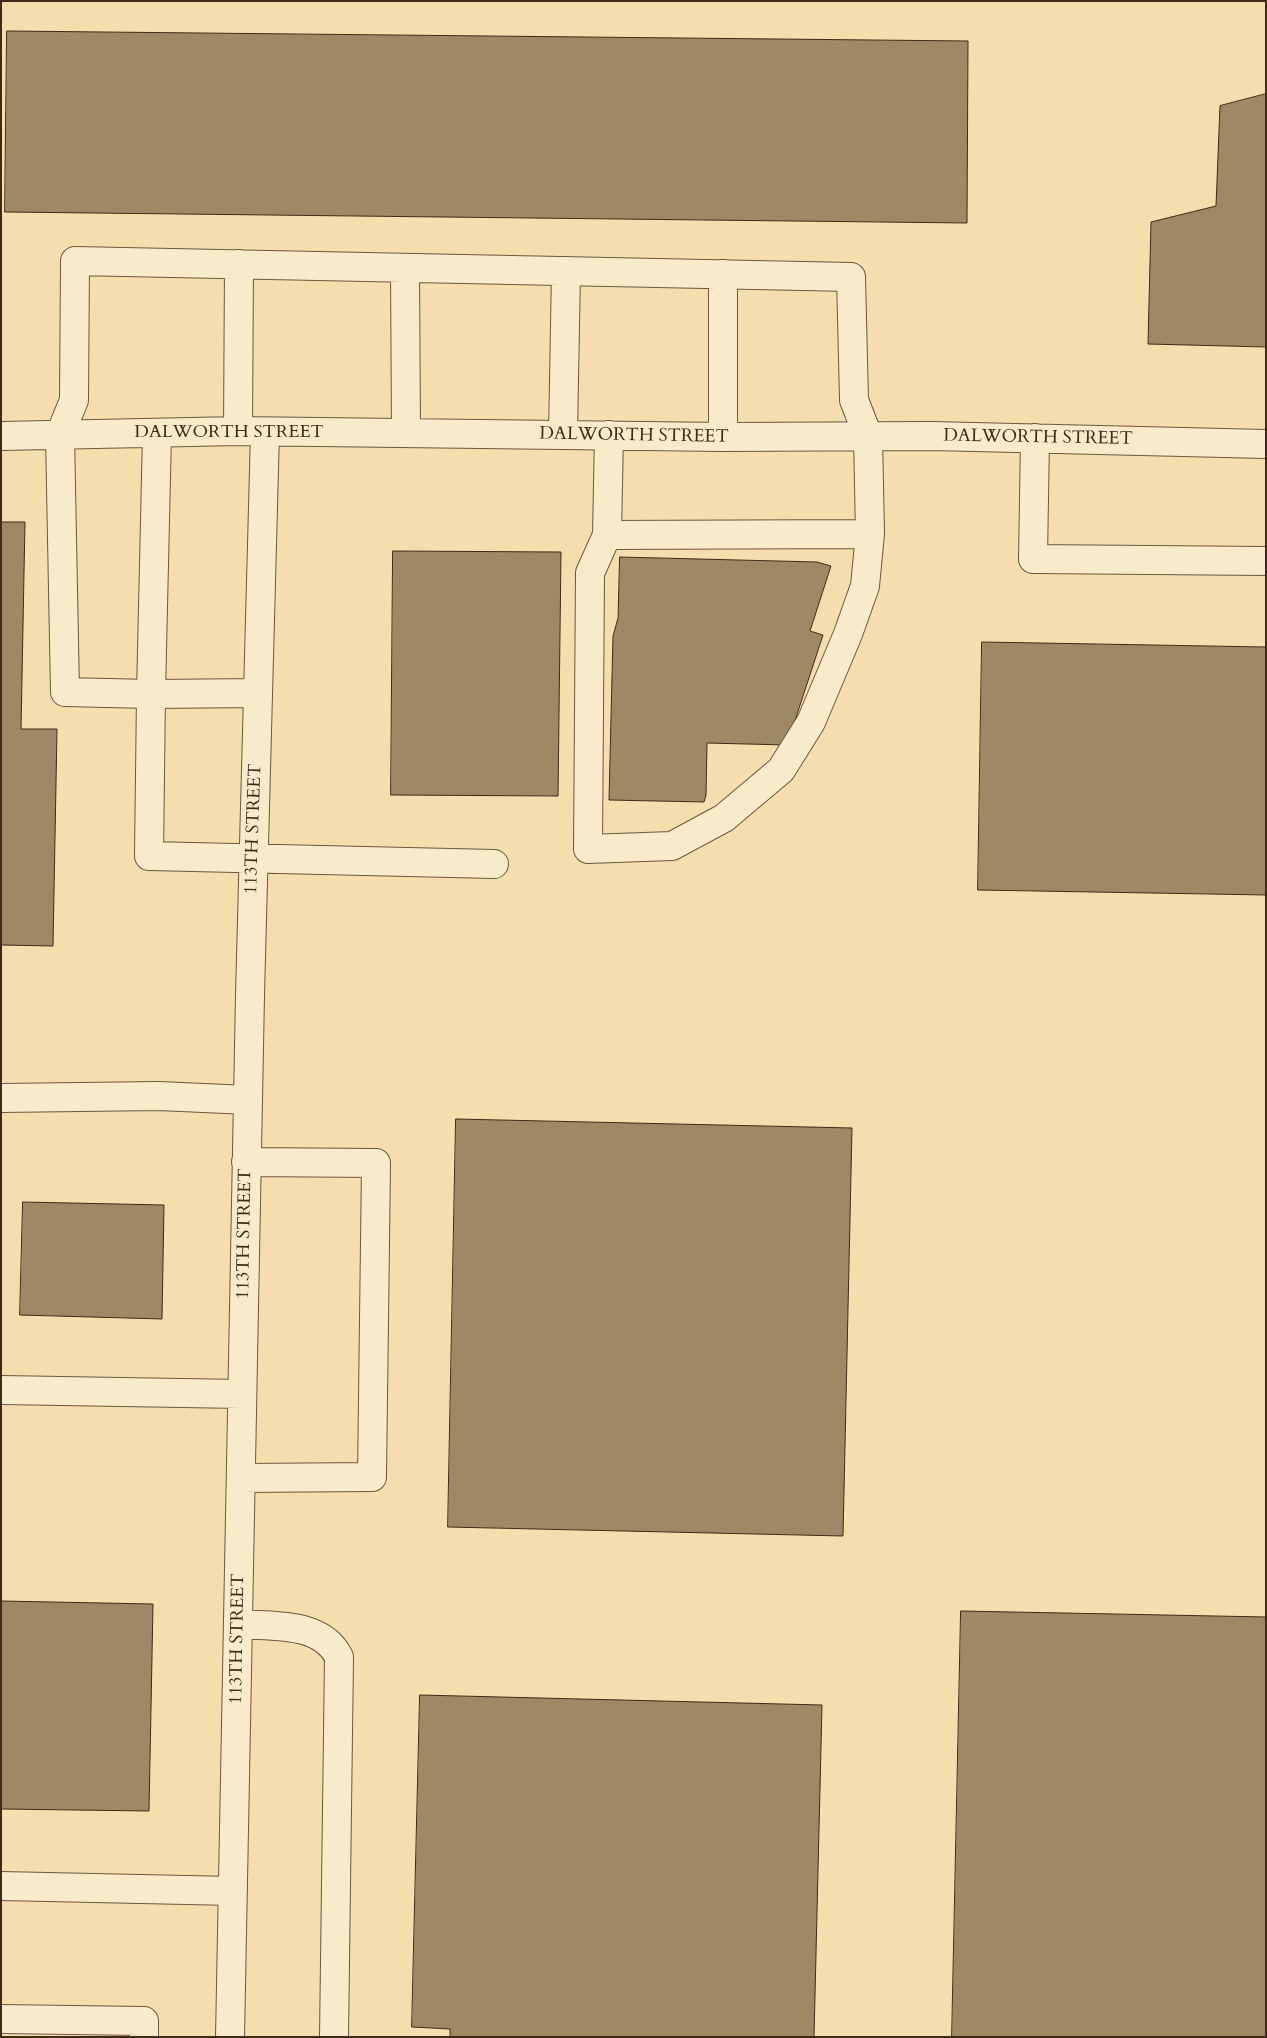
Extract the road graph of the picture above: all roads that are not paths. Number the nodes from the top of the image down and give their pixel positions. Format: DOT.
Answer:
graph roads {
  1 [pos="239,264"];
  2 [pos="405,268"];
  3 [pos="566,271"];
  4 [pos="724,274"];
  5 [pos="238,431"];
  6 [pos="265,432"];
  7 [pos="406,433"];
  8 [pos="157,434"];
  9 [pos="60,435"];
  10 [pos="563,435"];
  11 [pos="609,435"];
  12 [pos="1,436"];
  13 [pos="868,436"];
  14 [pos="723,437"];
  15 [pos="1035,438"];
  16 [pos="1266,444"];
  17 [pos="870,534"];
  18 [pos="607,535"];
  19 [pos="1266,561"];
  20 [pos="258,693"];
  21 [pos="151,694"];
  22 [pos="254,856"];
  23 [pos="494,864"];
  24 [pos="1,1098"];
  25 [pos="248,1100"];
  26 [pos="246,1162"];
  27 [pos="1,1390"];
  28 [pos="242,1394"];
  29 [pos="241,1478"];
  30 [pos="238,1624"];
  31 [pos="1,1886"];
  32 [pos="233,1892"];
  33 [pos="1,2019"];
  34 [pos="144,2037"];
  35 [pos="230,2037"];
  36 [pos="334,2037"];
  1 -- 2 [label="street"];
  1 -- 5 [label="street"];
  1 -- 9 [label="street"];
  2 -- 3 [label="street"];
  2 -- 7 [label="street"];
  3 -- 4 [label="street"];
  3 -- 10 [label="street"];
  4 -- 13 [label="street"];
  4 -- 14 [label="street"];
  5 -- 6 [label="street, DALWORTH STREET"];
  5 -- 8 [label="street, DALWORTH STREET"];
  6 -- 7 [label="street, DALWORTH STREET"];
  6 -- 20 [label="street, 113TH STREET"];
  7 -- 10 [label="street, DALWORTH STREET"];
  8 -- 9 [label="street, DALWORTH STREET"];
  8 -- 21 [label="street"];
  9 -- 12 [label="street, DALWORTH STREET"];
  9 -- 21 [label="street"];
  10 -- 11 [label="street, DALWORTH STREET"];
  11 -- 14 [label="street, DALWORTH STREET"];
  11 -- 18 [label="street"];
  13 -- 14 [label="street, DALWORTH STREET"];
  13 -- 15 [label="street, DALWORTH STREET"];
  13 -- 17 [label="street"];
  15 -- 16 [label="street, DALWORTH STREET"];
  15 -- 19 [label="street"];
  17 -- 18 [label="street"];
  17 -- 18 [label="street"];
  20 -- 21 [label="street"];
  20 -- 22 [label="street, 113TH STREET"];
  21 -- 22 [label="street"];
  22 -- 23 [label="street"];
  22 -- 25 [label="street, 113TH STREET"];
  24 -- 25 [label="street"];
  25 -- 26 [label="street, 113TH STREET"];
  26 -- 28 [label="street, 113TH STREET"];
  26 -- 29 [label="street"];
  27 -- 28 [label="street"];
  28 -- 29 [label="street, 113TH STREET"];
  29 -- 30 [label="street, 113TH STREET"];
  30 -- 32 [label="street, 113TH STREET"];
  30 -- 36 [label="street"];
  31 -- 32 [label="street"];
  32 -- 35 [label="street, 113TH STREET"];
  33 -- 34 [label="street"];
}
